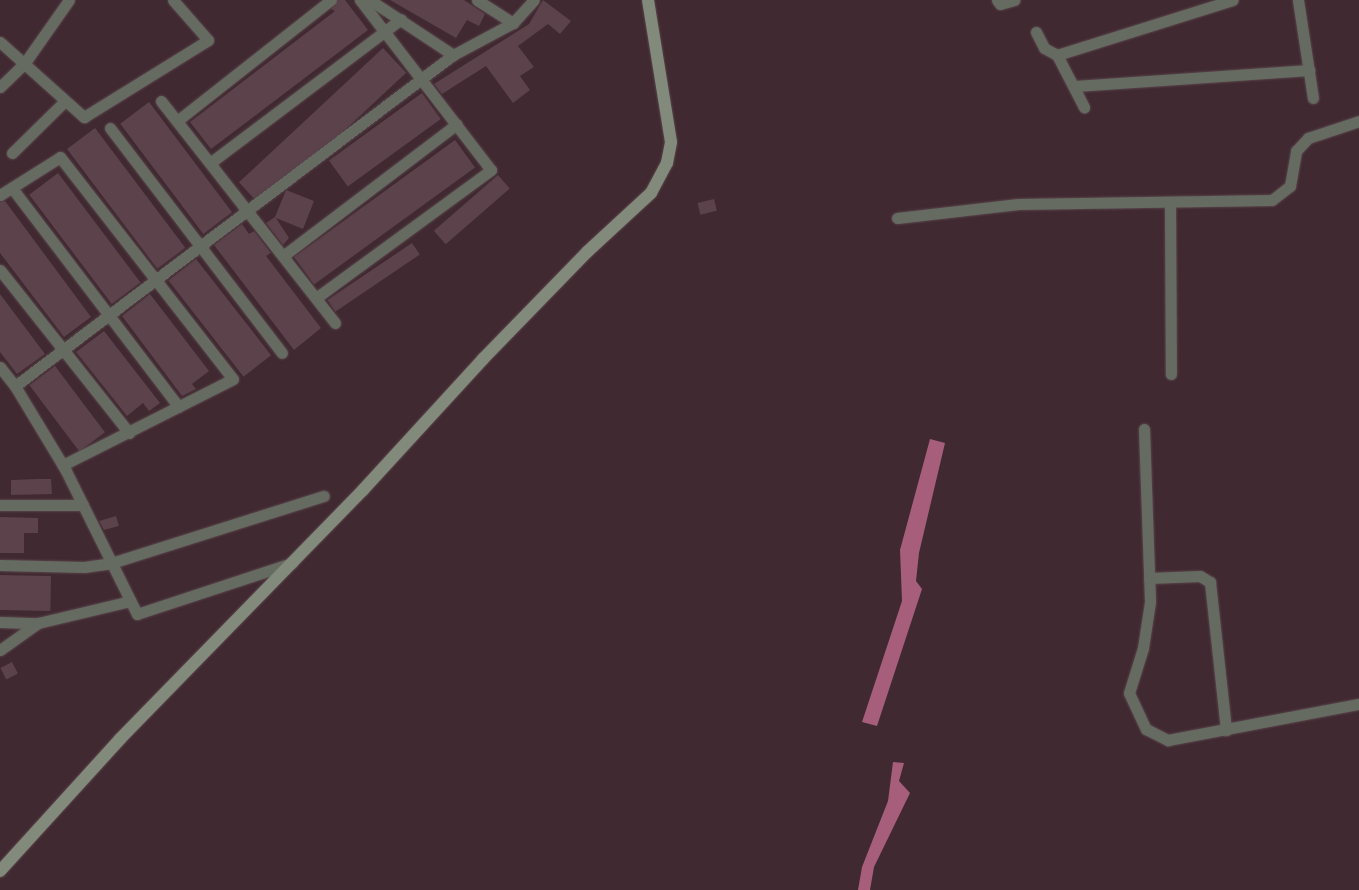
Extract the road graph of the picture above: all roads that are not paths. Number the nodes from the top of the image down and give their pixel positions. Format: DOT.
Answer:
graph roads {
  1 [pos="69,0"];
  2 [pos="173,0"];
  3 [pos="331,0"];
  4 [pos="360,0"];
  5 [pos="370,0"];
  6 [pos="477,0"];
  7 [pos="534,0"];
  8 [pos="648,0"];
  9 [pos="997,0"];
  10 [pos="1014,0"];
  11 [pos="1233,0"];
  12 [pos="1298,0"];
  13 [pos="401,19"];
  14 [pos="513,23"];
  15 [pos="386,31"];
  16 [pos="1036,32"];
  17 [pos="0,42"];
  18 [pos="453,55"];
  19 [pos="1057,55"];
  20 [pos="24,64"];
  21 [pos="1309,70"];
  22 [pos="422,78"];
  23 [pos="1075,86"];
  24 [pos="0,87"];
  25 [pos="1313,98"];
  26 [pos="65,100"];
  27 [pos="161,101"];
  28 [pos="1084,107"];
  29 [pos="176,121"];
  30 [pos="1359,121"];
  31 [pos="457,124"];
  32 [pos="110,128"];
  33 [pos="12,153"];
  34 [pos="210,163"];
  35 [pos="12,188"];
  36 [pos="0,195"];
  37 [pos="1170,203"];
  38 [pos="248,208"];
  39 [pos="897,218"];
  40 [pos="199,244"];
  41 [pos="283,256"];
  42 [pos="0,270"];
  43 [pos="154,278"];
  44 [pos="316,298"];
  45 [pos="106,314"];
  46 [pos="335,323"];
  47 [pos="62,350"];
  48 [pos="282,353"];
  49 [pos="0,366"];
  50 [pos="1171,374"];
  51 [pos="15,386"];
  52 [pos="179,407"];
  53 [pos="1144,429"];
  54 [pos="129,433"];
  55 [pos="63,465"];
  56 [pos="324,496"];
  57 [pos="0,504"];
  58 [pos="83,505"];
  59 [pos="111,563"];
  60 [pos="292,563"];
  61 [pos="0,565"];
  62 [pos="1149,578"];
  63 [pos="130,601"];
  64 [pos="0,622"];
  65 [pos="38,623"];
  66 [pos="0,650"];
  67 [pos="1359,704"];
  68 [pos="1226,730"];
  69 [pos="0,871"];
  1 -- 20 [label="street"];
  2 -- 26 [label="street"];
  3 -- 29 [label="street"];
  4 -- 15 [label="street"];
  5 -- 13 [label="street"];
  6 -- 14 [label="street"];
  7 -- 14 [label="street"];
  8 -- 60 [label="street"];
  9 -- 10 [label="street"];
  11 -- 19 [label="street"];
  12 -- 21 [label="street"];
  13 -- 15 [label="street"];
  13 -- 18 [label="street"];
  14 -- 18 [label="street"];
  15 -- 22 [label="street"];
  15 -- 34 [label="street"];
  16 -- 19 [label="street"];
  17 -- 20 [label="street"];
  18 -- 22 [label="street"];
  19 -- 23 [label="street"];
  20 -- 24 [label="street"];
  20 -- 26 [label="street"];
  21 -- 23 [label="street"];
  21 -- 25 [label="street"];
  22 -- 31 [label="street"];
  22 -- 38 [label="street"];
  23 -- 28 [label="street"];
  26 -- 33 [label="street"];
  27 -- 29 [label="street"];
  29 -- 34 [label="street"];
  30 -- 37 [label="street"];
  31 -- 41 [label="street"];
  31 -- 44 [label="street"];
  32 -- 40 [label="street"];
  34 -- 38 [label="street"];
  35 -- 36 [label="street"];
  35 -- 43 [label="street"];
  35 -- 45 [label="street"];
  37 -- 39 [label="street"];
  37 -- 50 [label="street"];
  38 -- 40 [label="street"];
  38 -- 41 [label="street"];
  40 -- 43 [label="street"];
  40 -- 48 [label="street"];
  41 -- 44 [label="street"];
  42 -- 47 [label="street"];
  43 -- 45 [label="street"];
  43 -- 52 [label="street"];
  44 -- 46 [label="street"];
  45 -- 47 [label="street"];
  45 -- 52 [label="street"];
  47 -- 51 [label="street"];
  47 -- 54 [label="street"];
  49 -- 51 [label="street"];
  51 -- 55 [label="street"];
  52 -- 54 [label="street"];
  53 -- 62 [label="street"];
  54 -- 55 [label="street"];
  55 -- 58 [label="street"];
  56 -- 59 [label="street"];
  57 -- 58 [label="street"];
  58 -- 59 [label="street"];
  59 -- 61 [label="street"];
  59 -- 63 [label="street"];
  60 -- 63 [label="street"];
  60 -- 69 [label="street"];
  62 -- 68 [label="street"];
  62 -- 68 [label="street"];
  63 -- 65 [label="street"];
  64 -- 65 [label="street"];
  65 -- 66 [label="street"];
  67 -- 68 [label="street"];
}
